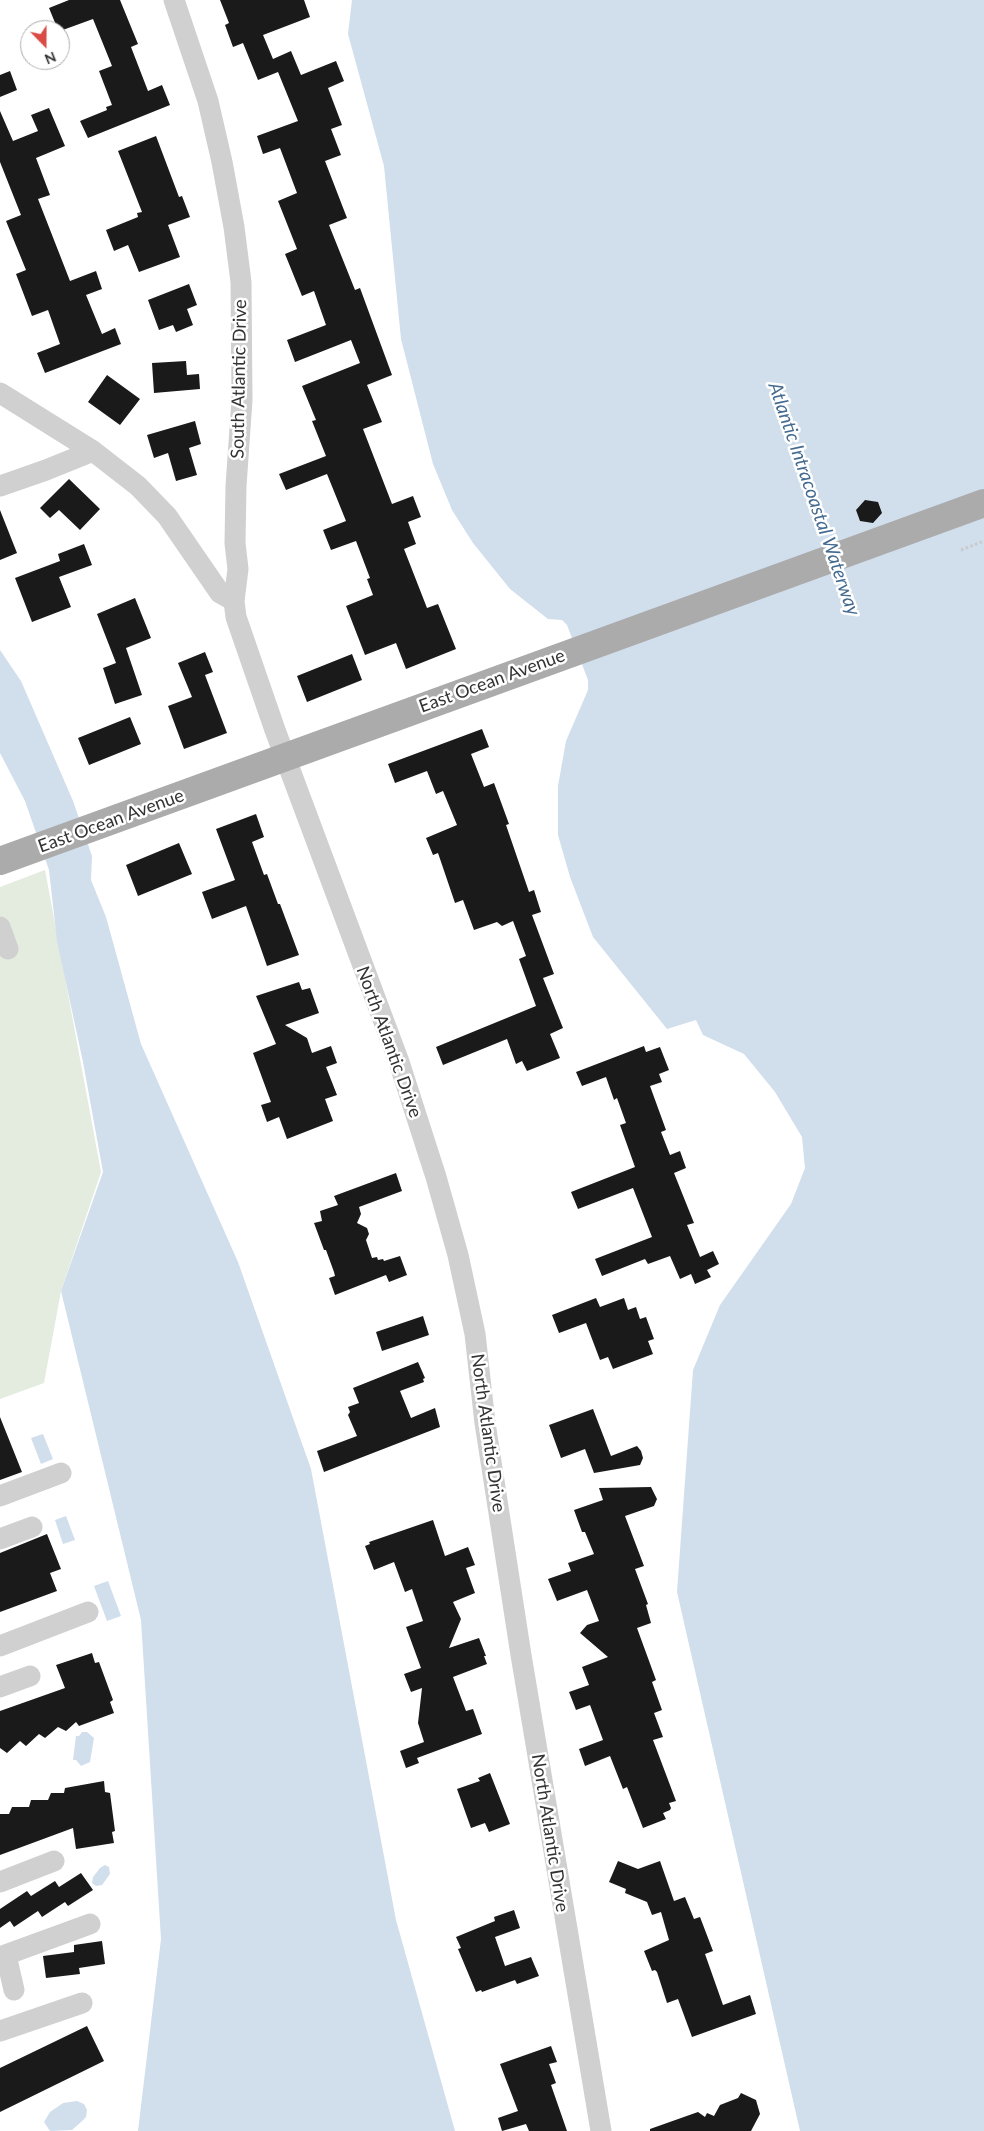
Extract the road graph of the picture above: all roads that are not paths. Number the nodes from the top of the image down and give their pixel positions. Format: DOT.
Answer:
graph roads {
  1 [pos="174,0"];
  2 [pos="0,393"];
  3 [pos="93,450"];
  4 [pos="0,486"];
  5 [pos="984,503"];
  6 [pos="234,601"];
  7 [pos="286,758"];
  8 [pos="0,861"];
  9 [pos="0,927"];
  10 [pos="8,949"];
  11 [pos="61,1474"];
  12 [pos="0,1496"];
  13 [pos="32,1527"];
  14 [pos="0,1539"];
  15 [pos="88,1612"];
  16 [pos="0,1646"];
  17 [pos="30,1676"];
  18 [pos="0,1687"];
  19 [pos="54,1861"];
  20 [pos="0,1882"];
  21 [pos="90,1924"];
  22 [pos="3,1956"];
  23 [pos="14,1990"];
  24 [pos="82,2003"];
  25 [pos="0,2031"];
  26 [pos="601,2131"];
  1 -- 6 [label="street, South Atlantic Drive"];
  2 -- 3 [label="street"];
  3 -- 4 [label="street"];
  3 -- 6 [label="street"];
  5 -- 7 [label="main road, East Ocean Avenue"];
  6 -- 7 [label="street, South Atlantic Drive"];
  7 -- 8 [label="main road, East Ocean Avenue"];
  7 -- 26 [label="street, North Atlantic Drive"];
  9 -- 10 [label="street"];
  11 -- 12 [label="street"];
  13 -- 14 [label="street"];
  15 -- 16 [label="street"];
  17 -- 18 [label="street"];
  19 -- 20 [label="street"];
  21 -- 22 [label="street"];
  22 -- 23 [label="street"];
  24 -- 25 [label="street"];
}
